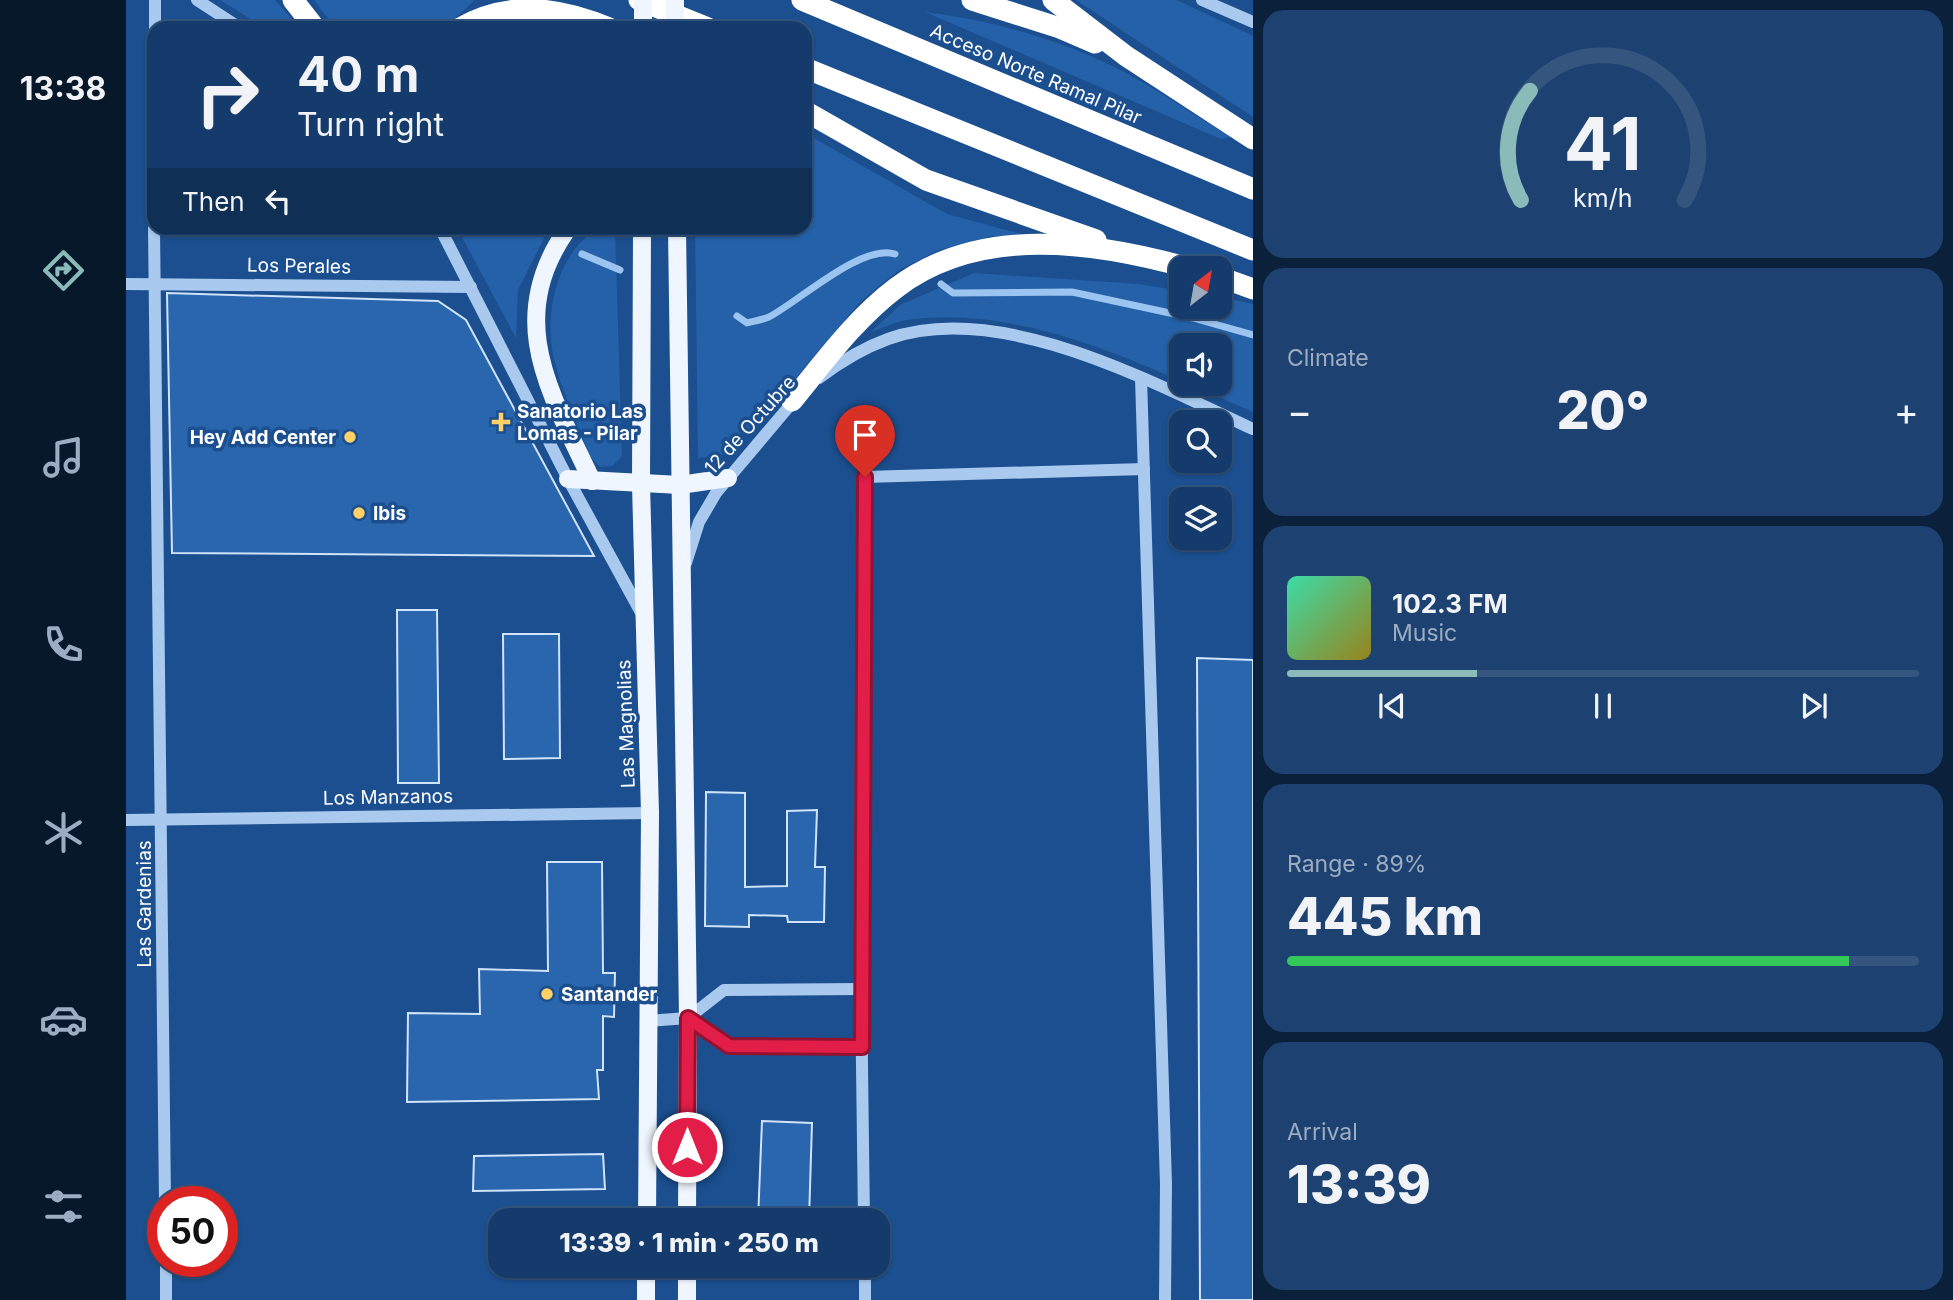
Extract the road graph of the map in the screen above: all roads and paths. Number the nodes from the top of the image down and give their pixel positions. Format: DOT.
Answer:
graph roads {
  1 [pos="155,0"];
  2 [pos="197,0"];
  3 [pos="293,0"];
  4 [pos="641,0"];
  5 [pos="675,0"];
  6 [pos="802,0"];
  7 [pos="972,0"];
  8 [pos="1053,0"];
  9 [pos="1202,0"];
  10 [pos="155,21"];
  11 [pos="229,21"];
  12 [pos="310,21"];
  13 [pos="473,21"];
  14 [pos="590,21"];
  15 [pos="642,21"];
  16 [pos="675,21"];
  17 [pos="691,21"];
  18 [pos="1253,22"];
  19 [pos="1126,56"];
  20 [pos="812,71"];
  21 [pos="812,115"];
  22 [pos="1253,139"];
  23 [pos="1253,189"];
  24 [pos="154,235"];
  25 [pos="444,235"];
  26 [pos="564,235"];
  27 [pos="642,235"];
  28 [pos="677,235"];
  29 [pos="1253,250"];
  30 [pos="1133,252"];
  31 [pos="1169,262"];
  32 [pos="1232,281"];
  33 [pos="154,283"];
  34 [pos="126,284"];
  35 [pos="471,287"];
  36 [pos="1253,289"];
  37 [pos="1141,378"];
  38 [pos="792,401"];
  39 [pos="1253,429"];
  40 [pos="1144,469"];
  41 [pos="728,478"];
  42 [pos="568,480"];
  43 [pos="592,481"];
  44 [pos="641,485"];
  45 [pos="680,485"];
  46 [pos="681,580"];
  47 [pos="644,619"];
  48 [pos="650,813"];
  49 [pos="126,820"];
  50 [pos="162,820"];
  51 [pos="861,989"];
  52 [pos="688,1018"];
  53 [pos="647,1021"];
  54 [pos="862,1047"];
  55 [pos="165,1186"];
  56 [pos="647,1208"];
  57 [pos="687,1208"];
  58 [pos="864,1208"];
  59 [pos="166,1277"];
  60 [pos="646,1278"];
  61 [pos="687,1278"];
  62 [pos="865,1278"];
  63 [pos="166,1300"];
  64 [pos="646,1300"];
  65 [pos="687,1300"];
  66 [pos="865,1300"];
  67 [pos="1165,1300"];
  1 -- 10 [label="street"];
  2 -- 11 [label="street"];
  3 -- 12 [label="highway"];
  4 -- 15 [label="main road, bridge"];
  4 -- 17 [label="highway"];
  5 -- 16 [label="main road, bridge"];
  6 -- 23 [label="highway, Acceso Norte Ramal Pilar"];
  7 -- 19 [label="highway"];
  8 -- 19 [label="highway"];
  9 -- 18 [label="street"];
  13 -- 14 [label="highway"];
  19 -- 22 [label="highway"];
  20 -- 29 [label="highway"];
  21 -- 30 [label="highway"];
  24 -- 33 [label="street, Las Gardenias"];
  25 -- 35 [label="street"];
  26 -- 43 [label="main road"];
  27 -- 44 [label="main road, Las Magnolias"];
  28 -- 45 [label="main road"];
  30 -- 31 [label="highway"];
  30 -- 38 [label="highway"];
  32 -- 36 [label="highway"];
  33 -- 34 [label="street, Los Perales"];
  33 -- 35 [label="street, Los Perales"];
  33 -- 50 [label="street, Las Gardenias"];
  35 -- 42 [label="street"];
  37 -- 38 [label="street, 12 de Octubre"];
  37 -- 39 [label="street, 12 de Octubre"];
  37 -- 40 [label="street"];
  38 -- 41 [label="street, 12 de Octubre"];
  40 -- 51 [label="street"];
  40 -- 67 [label="street"];
  41 -- 45 [label="main road"];
  41 -- 46 [label="street, 12 de Octubre"];
  42 -- 43 [label="main road"];
  42 -- 47 [label="street"];
  43 -- 44 [label="main road"];
  44 -- 45 [label="main road"];
  44 -- 47 [label="main road, Las Magnolias"];
  45 -- 46 [label="main road"];
  46 -- 52 [label="main road"];
  47 -- 48 [label="main road, Las Magnolias"];
  48 -- 50 [label="street, Los Manzanos"];
  48 -- 53 [label="main road, Las Magnolias"];
  49 -- 50 [label="street, Los Manzanos"];
  50 -- 55 [label="street, Las Gardenias"];
  51 -- 52 [label="street"];
  51 -- 54 [label="street"];
  52 -- 53 [label="street"];
  52 -- 54 [label="street"];
  52 -- 57 [label="main road"];
  53 -- 56 [label="main road, Las Magnolias"];
  54 -- 58 [label="street"];
  59 -- 63 [label="street"];
  60 -- 64 [label="main road"];
  61 -- 65 [label="main road"];
  62 -- 66 [label="street"];
}
